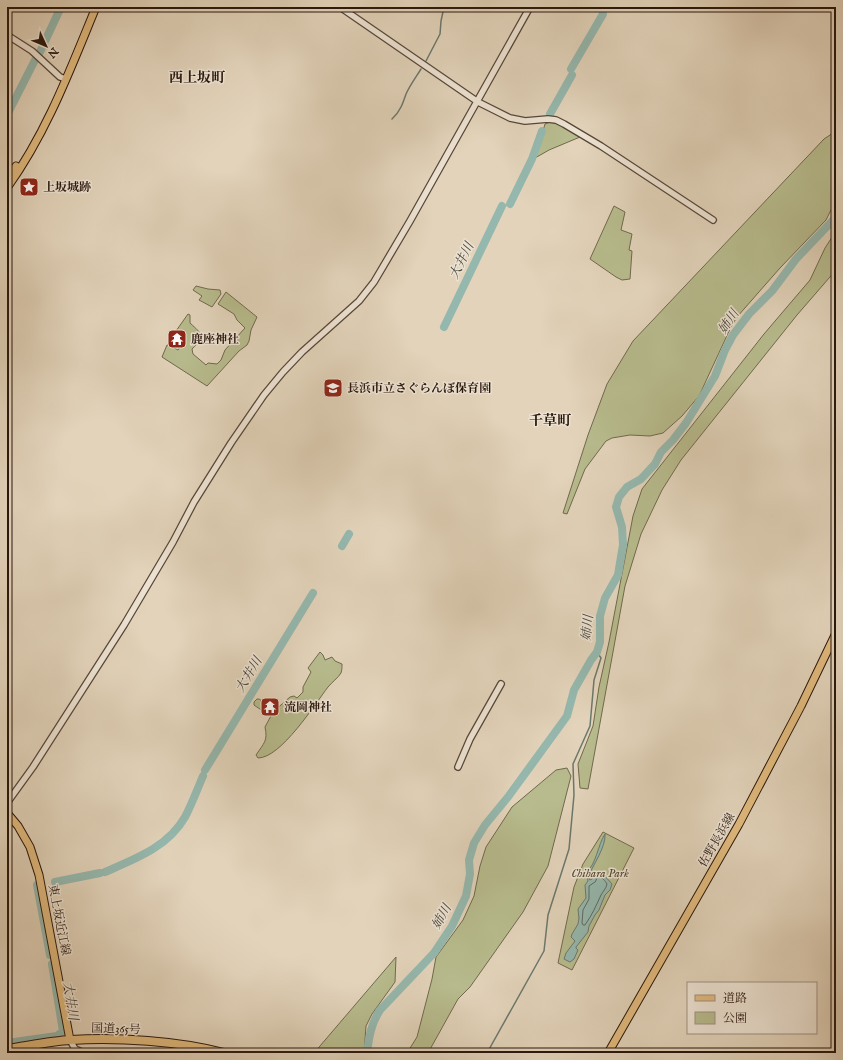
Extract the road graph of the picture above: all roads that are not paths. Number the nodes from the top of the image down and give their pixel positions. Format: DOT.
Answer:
graph roads {
  1 [pos="92,7"];
  2 [pos="96,7"];
  3 [pos="340,7"];
  4 [pos="530,7"];
  5 [pos="7,35"];
  6 [pos="64,78"];
  7 [pos="478,102"];
  8 [pos="7,179"];
  9 [pos="7,188"];
  10 [pos="713,220"];
  11 [pos="836,633"];
  12 [pos="501,684"];
  13 [pos="458,767"];
  14 [pos="7,803"];
  15 [pos="7,813"];
  16 [pos="70,1040"];
  17 [pos="7,1049"];
  18 [pos="84,1053"];
  19 [pos="224,1053"];
  20 [pos="608,1053"];
  1 -- 6 [label="main road"];
  2 -- 6 [label="main road"];
  3 -- 7 [label="street"];
  4 -- 7 [label="street"];
  5 -- 6 [label="street"];
  6 -- 8 [label="main road"];
  6 -- 9 [label="main road"];
  7 -- 10 [label="street"];
  7 -- 14 [label="street"];
  11 -- 20 [label="main road, 佐野長浜線"];
  12 -- 13 [label="street"];
  15 -- 16 [label="main road, 東上坂近江線"];
  16 -- 17 [label="highway, 国道365号"];
  16 -- 18 [label="street"];
  16 -- 19 [label="highway, 国道365号"];
}
